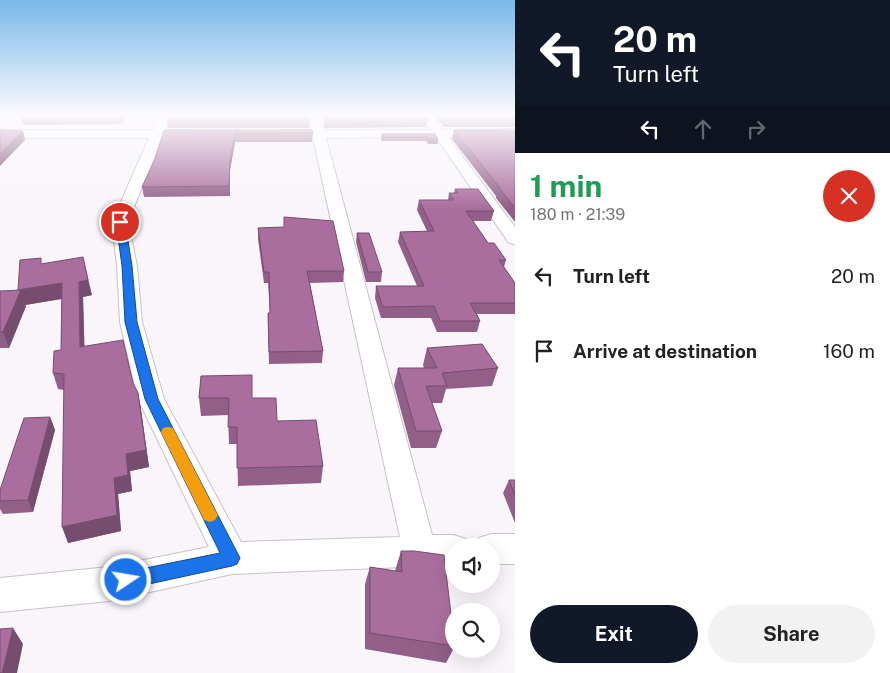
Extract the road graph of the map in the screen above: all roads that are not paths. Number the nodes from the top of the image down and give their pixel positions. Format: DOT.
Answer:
graph roads {
  1 [pos="152,146"];
  2 [pos="321,146"];
  3 [pos="449,146"];
  4 [pos="515,239"];
  5 [pos="515,549"];
  6 [pos="445,550"];
  7 [pos="500,550"];
  8 [pos="420,551"];
  9 [pos="232,558"];
  10 [pos="0,595"];
  1 -- 9 [label="street"];
  2 -- 8 [label="street"];
  3 -- 4 [label="street"];
  5 -- 7 [label="street"];
  6 -- 8 [label="street"];
  8 -- 9 [label="street"];
  9 -- 10 [label="street"];
}
